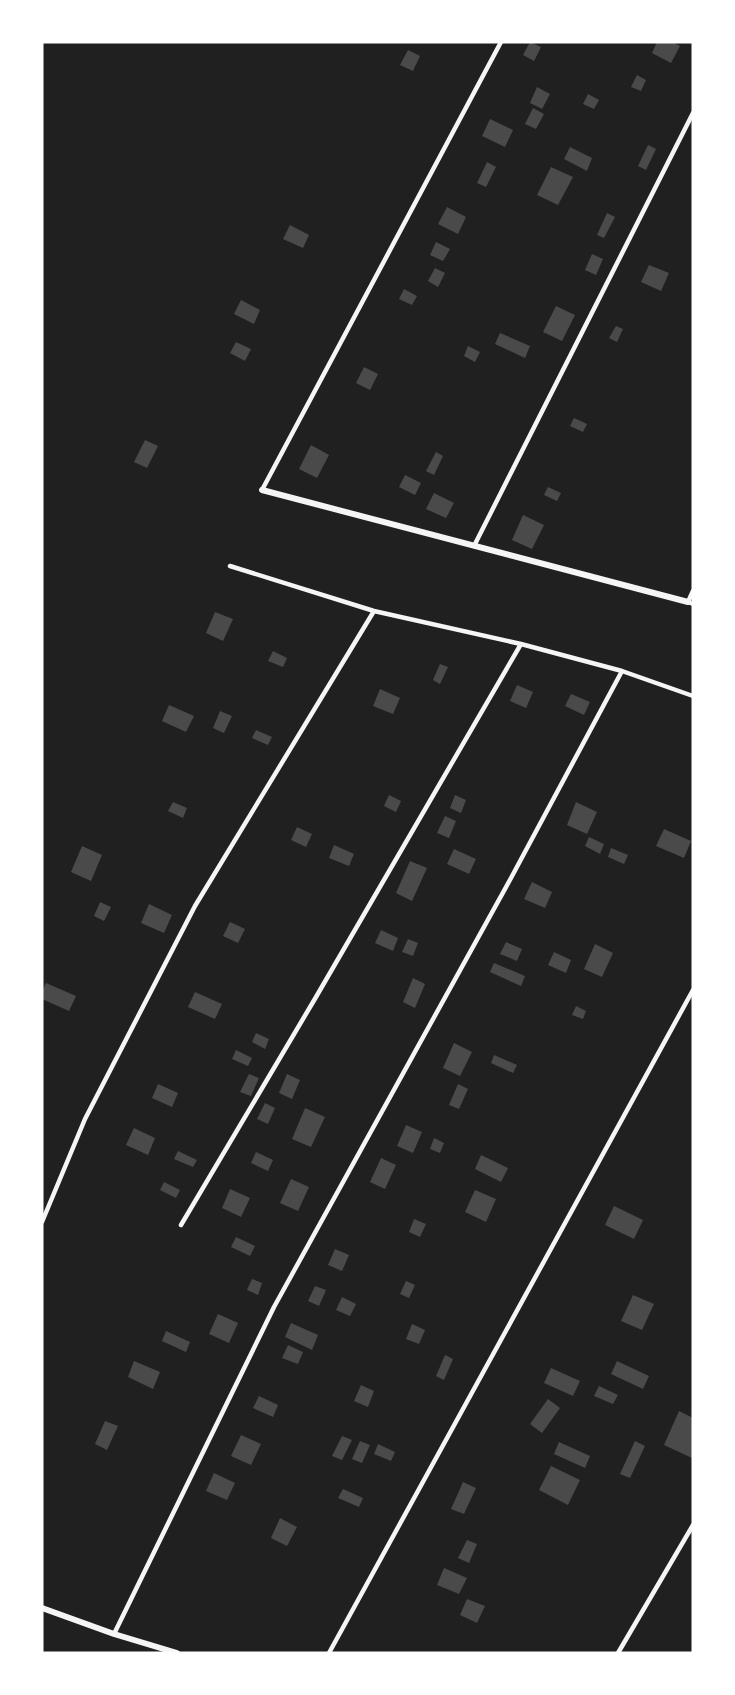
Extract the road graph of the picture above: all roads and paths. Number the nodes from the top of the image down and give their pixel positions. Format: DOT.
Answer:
graph roads {
  1 [pos="501,42"];
  2 [pos="693,113"];
  3 [pos="262,490"];
  4 [pos="474,546"];
  5 [pos="230,566"];
  6 [pos="693,591"];
  7 [pos="691,603"];
  8 [pos="374,611"];
  9 [pos="521,644"];
  10 [pos="622,671"];
  11 [pos="693,696"];
  12 [pos="693,990"];
  13 [pos="42,1222"];
  14 [pos="181,1226"];
  15 [pos="693,1525"];
  16 [pos="42,1608"];
  17 [pos="114,1634"];
  18 [pos="177,1653"];
  19 [pos="329,1653"];
  20 [pos="618,1653"];
  1 -- 3 [label="lane"];
  2 -- 4 [label="lane"];
  3 -- 4 [label="street"];
  4 -- 7 [label="street"];
  5 -- 8 [label="lane"];
  6 -- 7 [label="lane"];
  8 -- 9 [label="lane"];
  8 -- 13 [label="lane"];
  9 -- 10 [label="lane"];
  9 -- 14 [label="lane"];
  10 -- 11 [label="lane"];
  10 -- 17 [label="lane"];
  12 -- 19 [label="lane"];
  15 -- 20 [label="lane"];
  16 -- 17 [label="street"];
  17 -- 18 [label="street"];
}
